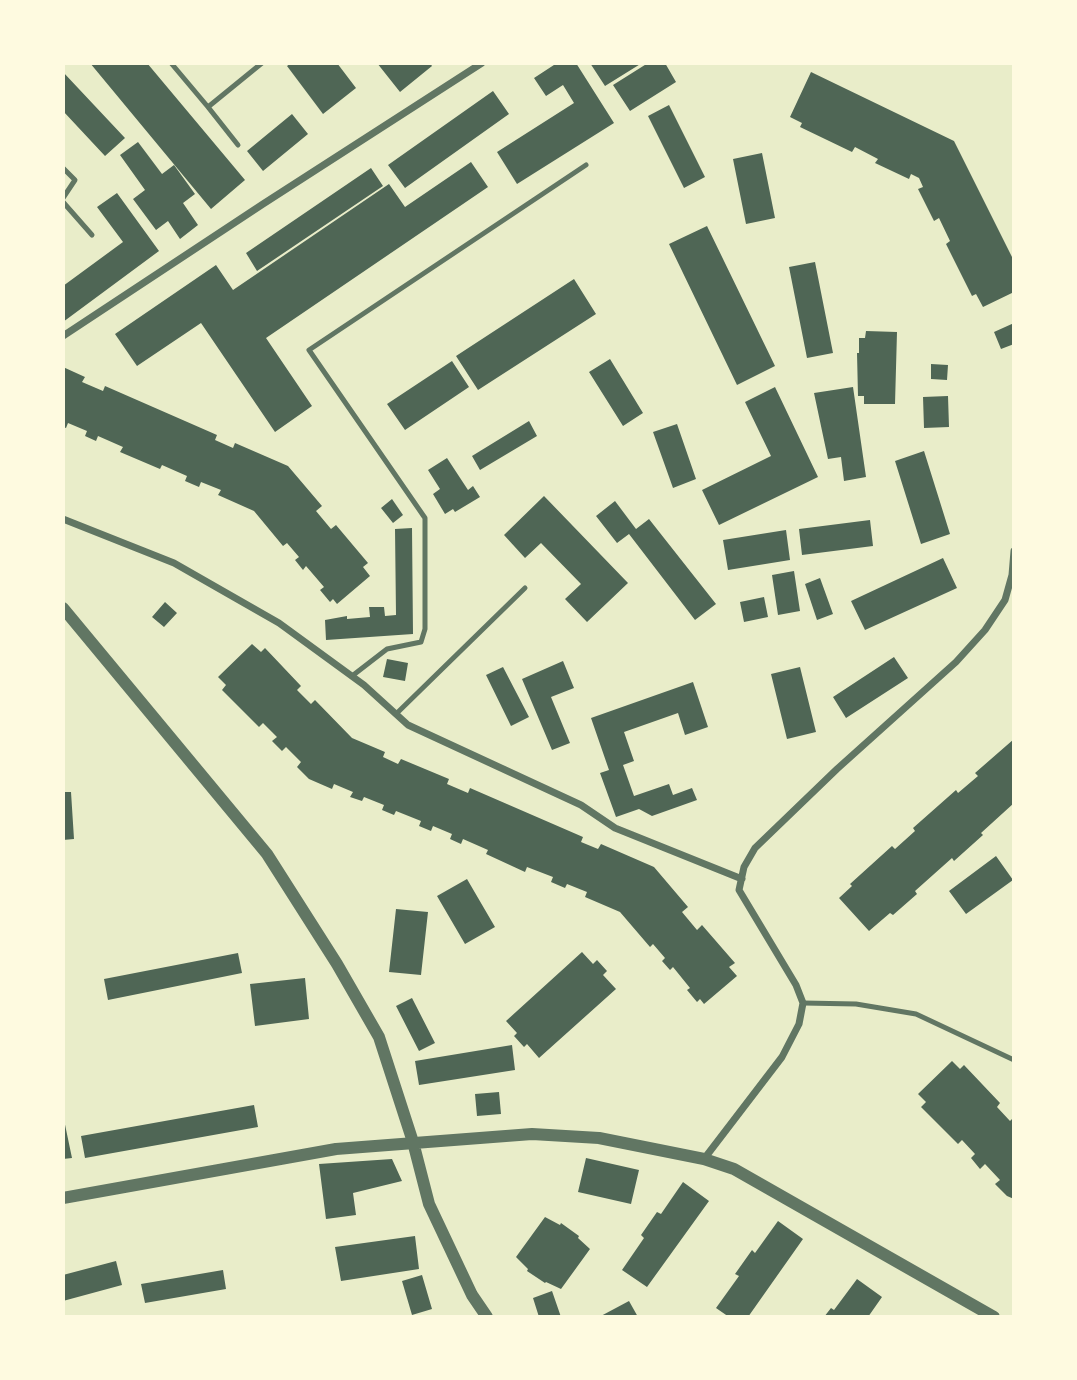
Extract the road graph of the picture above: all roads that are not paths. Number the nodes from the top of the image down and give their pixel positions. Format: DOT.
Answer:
graph roads {
  1 [pos="171,63"];
  2 [pos="262,63"];
  3 [pos="482,63"];
  4 [pos="208,107"];
  5 [pos="238,145"];
  6 [pos="586,165"];
  7 [pos="63,168"];
  8 [pos="63,200"];
  9 [pos="92,235"];
  10 [pos="63,337"];
  11 [pos="63,519"];
  12 [pos="1014,551"];
  13 [pos="525,588"];
  14 [pos="63,608"];
  15 [pos="352,676"];
  16 [pos="396,714"];
  17 [pos="741,878"];
  18 [pos="803,1003"];
  19 [pos="1014,1060"];
  20 [pos="413,1142"];
  21 [pos="704,1159"];
  22 [pos="63,1198"];
  23 [pos="487,1317"];
  24 [pos="994,1317"];
  1 -- 4 [label="lane"];
  2 -- 4 [label="lane"];
  3 -- 10 [label="street"];
  4 -- 5 [label="lane"];
  6 -- 15 [label="lane"];
  7 -- 8 [label="lane"];
  8 -- 9 [label="lane"];
  11 -- 15 [label="street"];
  12 -- 17 [label="street"];
  13 -- 16 [label="lane"];
  14 -- 20 [label="street"];
  15 -- 16 [label="street"];
  16 -- 17 [label="street"];
  17 -- 18 [label="street"];
  18 -- 19 [label="lane"];
  18 -- 21 [label="street"];
  20 -- 21 [label="street"];
  20 -- 22 [label="street"];
  20 -- 23 [label="street"];
  21 -- 24 [label="street"];
}
